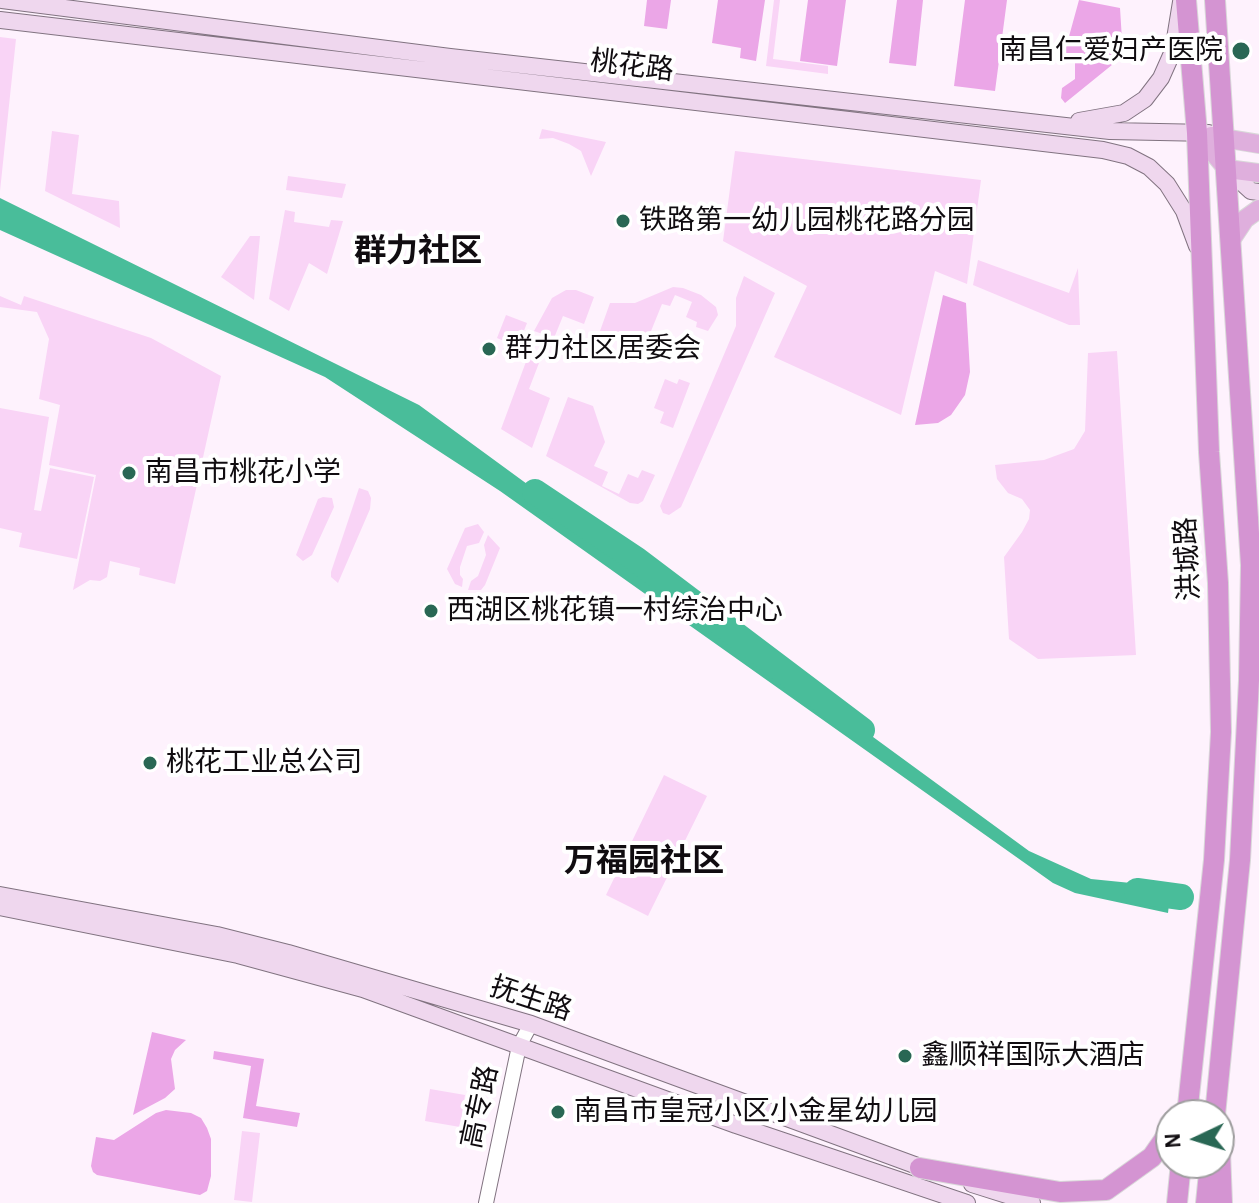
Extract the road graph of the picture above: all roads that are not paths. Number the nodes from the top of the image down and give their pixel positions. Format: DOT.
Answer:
graph roads {
  1 [pos="2,0"];
  2 [pos="1184,0"];
  3 [pos="1215,0"];
  4 [pos="0,20"];
  5 [pos="1048,124"];
  6 [pos="1197,133"];
  7 [pos="1259,135"];
  8 [pos="1225,136"];
  9 [pos="1259,144"];
  10 [pos="1227,169"];
  11 [pos="1259,173"];
  12 [pos="1259,192"];
  13 [pos="1259,209"];
  14 [pos="1231,240"];
  15 [pos="1201,257"];
  16 [pos="0,895"];
  17 [pos="0,907"];
  18 [pos="531,1024"];
  19 [pos="519,1046"];
  20 [pos="1193,1055"];
  21 [pos="1179,1099"];
  22 [pos="1189,1099"];
  23 [pos="1217,1099"];
  24 [pos="1155,1153"];
  25 [pos="920,1168"];
  26 [pos="1179,1179"];
  27 [pos="1208,1179"];
  28 [pos="1221,1179"];
  29 [pos="486,1203"];
  30 [pos="967,1203"];
  31 [pos="1032,1203"];
  32 [pos="1177,1203"];
  33 [pos="1206,1203"];
  34 [pos="1222,1203"];
  1 -- 5 [label="main road, 桃花路"];
  2 -- 5 [label="main road"];
  2 -- 6 [label="highway, 洪城路"];
  3 -- 8 [label="highway"];
  4 -- 15 [label="main road, 桃花路"];
  5 -- 6 [label="main road, 桃花路"];
  6 -- 8 [label="main road"];
  6 -- 10 [label="main road"];
  6 -- 15 [label="highway, 洪城路"];
  7 -- 8 [label="main road"];
  8 -- 9 [label="main road"];
  8 -- 10 [label="highway"];
  10 -- 11 [label="main road"];
  10 -- 12 [label="main road"];
  10 -- 14 [label="highway"];
  13 -- 14 [label="main road"];
  14 -- 23 [label="highway"];
  15 -- 20 [label="highway, 洪城路"];
  16 -- 18 [label="main road, 抚生路"];
  17 -- 19 [label="main road, 抚生路"];
  18 -- 19 [label="street, 高专路"];
  18 -- 25 [label="main road, 抚生路"];
  19 -- 29 [label="street, 高专路"];
  19 -- 30 [label="main road, 抚生路"];
  20 -- 21 [label="highway"];
  20 -- 22 [label="highway, 洪城路"];
  24 -- 25 [label="highway"];
  25 -- 31 [label="main road, 抚生路"];
  26 -- 32 [label="highway"];
  27 -- 33 [label="highway"];
  28 -- 34 [label="highway"];
}
